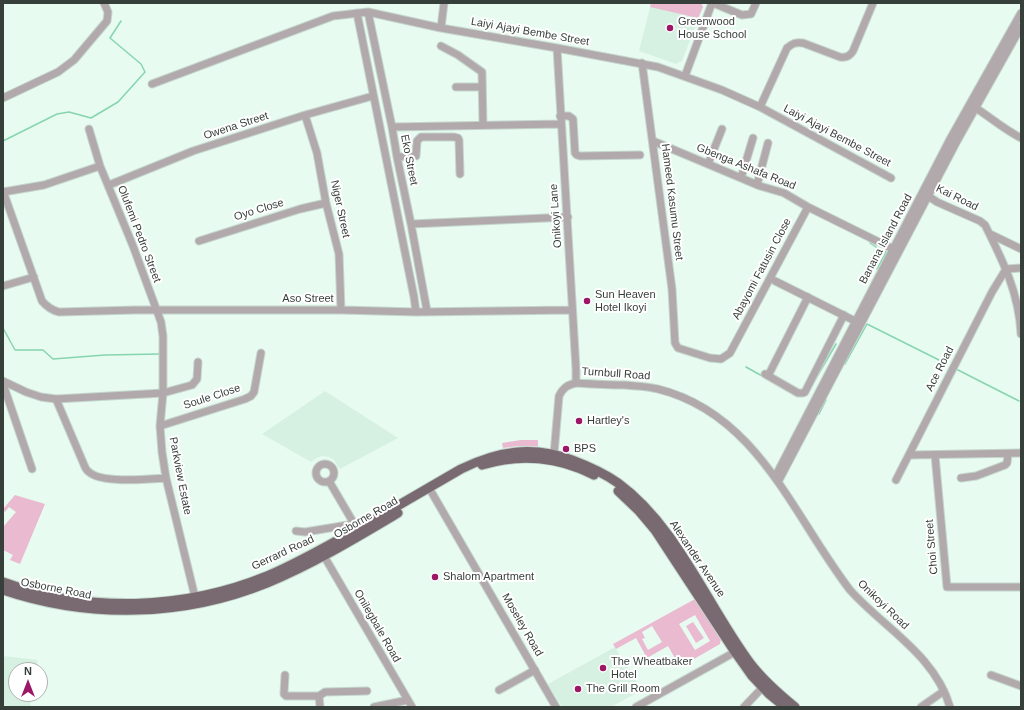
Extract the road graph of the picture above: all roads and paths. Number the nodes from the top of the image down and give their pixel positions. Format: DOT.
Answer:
graph roads {
  1 [pos="104,3"];
  2 [pos="444,3"];
  3 [pos="713,3"];
  4 [pos="756,3"];
  5 [pos="873,3"];
  6 [pos="368,12"];
  7 [pos="357,13"];
  8 [pos="1021,13"];
  9 [pos="1021,27"];
  10 [pos="441,28"];
  11 [pos="441,46"];
  12 [pos="557,48"];
  13 [pos="642,64"];
  14 [pos="685,76"];
  15 [pos="152,84"];
  16 [pos="456,87"];
  17 [pos="482,87"];
  18 [pos="374,96"];
  19 [pos="3,98"];
  20 [pos="760,108"];
  21 [pos="976,108"];
  22 [pos="305,115"];
  23 [pos="561,120"];
  24 [pos="484,125"];
  25 [pos="392,127"];
  26 [pos="89,129"];
  27 [pos="722,129"];
  28 [pos="752,138"];
  29 [pos="1021,138"];
  30 [pos="653,141"];
  31 [pos="768,143"];
  32 [pos="640,155"];
  33 [pos="396,157"];
  34 [pos="708,164"];
  35 [pos="100,166"];
  36 [pos="460,174"];
  37 [pos="741,178"];
  38 [pos="891,178"];
  39 [pos="109,185"];
  40 [pos="757,185"];
  41 [pos="3,192"];
  42 [pos="925,195"];
  43 [pos="326,203"];
  44 [pos="808,207"];
  45 [pos="568,218"];
  46 [pos="411,224"];
  47 [pos="990,234"];
  48 [pos="199,241"];
  49 [pos="893,249"];
  50 [pos="1021,249"];
  51 [pos="1021,268"];
  52 [pos="1006,269"];
  53 [pos="34,277"];
  54 [pos="775,281"];
  55 [pos="3,286"];
  56 [pos="808,297"];
  57 [pos="157,310"];
  58 [pos="341,310"];
  59 [pos="572,310"];
  60 [pos="416,312"];
  61 [pos="427,312"];
  62 [pos="844,316"];
  63 [pos="855,321"];
  64 [pos="1021,334"];
  65 [pos="675,343"];
  66 [pos="261,353"];
  67 [pos="198,362"];
  68 [pos="3,383"];
  69 [pos="576,383"];
  70 [pos="163,393"];
  71 [pos="56,399"];
  72 [pos="160,426"];
  73 [pos="1021,453"];
  74 [pos="1008,454"];
  75 [pos="910,455"];
  76 [pos="935,455"];
  77 [pos="552,457"];
  78 [pos="32,469"];
  79 [pos="166,478"];
  80 [pos="962,478"];
  81 [pos="776,480"];
  82 [pos="896,480"];
  83 [pos="329,481"];
  84 [pos="432,493"];
  85 [pos="355,526"];
  86 [pos="296,531"];
  87 [pos="324,556"];
  88 [pos="3,582"];
  89 [pos="1021,587"];
  90 [pos="3,590"];
  91 [pos="195,597"];
  92 [pos="735,652"];
  93 [pos="535,670"];
  94 [pos="285,675"];
  95 [pos="991,676"];
  96 [pos="1021,686"];
  97 [pos="762,688"];
  98 [pos="499,690"];
  99 [pos="367,691"];
  100 [pos="944,691"];
  101 [pos="319,696"];
  102 [pos="408,700"];
  103 [pos="320,707"];
  104 [pos="374,707"];
  105 [pos="412,707"];
  106 [pos="556,707"];
  107 [pos="636,707"];
  108 [pos="744,707"];
  109 [pos="785,707"];
  110 [pos="795,707"];
  111 [pos="921,707"];
  112 [pos="950,707"];
  1 -- 19 [label="street"];
  2 -- 10 [label="street"];
  3 -- 4 [label="street"];
  3 -- 14 [label="street"];
  5 -- 20 [label="street"];
  6 -- 7 [label="street, Laiyi Ajayi Bembe Street"];
  6 -- 10 [label="street, Laiyi Ajayi Bembe Street"];
  6 -- 25 [label="street, Eko Street"];
  7 -- 15 [label="street, Laiyi Ajayi Bembe Street"];
  7 -- 18 [label="street, Eko Street"];
  8 -- 42 [label="street, Banana Island Road"];
  9 -- 21 [label="street, Banana Island Road"];
  10 -- 12 [label="street, Laiyi Ajayi Bembe Street"];
  11 -- 17 [label="street"];
  12 -- 13 [label="street, Laiyi Ajayi Bembe Street"];
  12 -- 23 [label="street, Onikoyi Lane"];
  13 -- 14 [label="street, Laiyi Ajayi Bembe Street"];
  13 -- 30 [label="street, Hameed Kasumu Street"];
  14 -- 20 [label="street, Laiyi Ajayi Bembe Street"];
  16 -- 17 [label="street"];
  17 -- 24 [label="street"];
  18 -- 22 [label="street, Owena Street"];
  18 -- 60 [label="street, Eko Street"];
  20 -- 38 [label="street, Laiyi Ajayi Bembe Street"];
  21 -- 29 [label="street"];
  21 -- 42 [label="street, Banana Island Road"];
  22 -- 39 [label="street, Owena Street"];
  22 -- 43 [label="street, Niger Street"];
  23 -- 24 [label="street"];
  23 -- 32 [label="street"];
  23 -- 45 [label="street, Onikoyi Lane"];
  24 -- 25 [label="street"];
  25 -- 33 [label="street, Eko Street"];
  26 -- 35 [label="street, Olufemi Pedro Street"];
  27 -- 34 [label="street"];
  28 -- 37 [label="street"];
  30 -- 34 [label="street, Gbenga Ashafa Road"];
  30 -- 65 [label="street, Hameed Kasumu Street"];
  31 -- 40 [label="street"];
  33 -- 36 [label="street"];
  33 -- 46 [label="street, Eko Street"];
  34 -- 37 [label="street, Gbenga Ashafa Road"];
  35 -- 39 [label="street, Olufemi Pedro Street"];
  35 -- 41 [label="street"];
  37 -- 40 [label="street, Gbenga Ashafa Road"];
  39 -- 57 [label="street, Olufemi Pedro Street"];
  40 -- 44 [label="street, Gbenga Ashafa Road"];
  41 -- 53 [label="street"];
  42 -- 47 [label="street, Kai Road"];
  42 -- 49 [label="street, Banana Island Road"];
  42 -- 81 [label="street, Banana Island Road"];
  43 -- 48 [label="street, Oyo Close"];
  43 -- 58 [label="street, Niger Street"];
  44 -- 49 [label="street, Gbenga Ashafa Road"];
  44 -- 65 [label="street, Abayomi Fatusin Close"];
  45 -- 46 [label="street"];
  45 -- 59 [label="street, Onikoyi Lane"];
  46 -- 61 [label="street, Eko Street"];
  47 -- 50 [label="street"];
  47 -- 52 [label="street, Kai Road"];
  49 -- 63 [label="street, Banana Island Road"];
  51 -- 52 [label="street"];
  52 -- 64 [label="street, Kai Road"];
  52 -- 75 [label="street, Ace Road"];
  53 -- 55 [label="street"];
  53 -- 57 [label="street, Aso Street"];
  54 -- 56 [label="street"];
  56 -- 62 [label="street"];
  56 -- 62 [label="street"];
  57 -- 58 [label="street, Aso Street"];
  57 -- 70 [label="street, Parkview Estate"];
  58 -- 60 [label="street, Aso Street"];
  59 -- 61 [label="street, Aso Street"];
  59 -- 69 [label="street, Onikoyi Lane"];
  60 -- 61 [label="street, Aso Street"];
  62 -- 63 [label="street"];
  63 -- 81 [label="street, Banana Island Road"];
  66 -- 72 [label="street, Soule Close"];
  67 -- 70 [label="street"];
  68 -- 71 [label="street"];
  68 -- 78 [label="street"];
  69 -- 77 [label="street, Turnbull Road"];
  69 -- 81 [label="street, Turnbull Road"];
  70 -- 71 [label="street"];
  70 -- 72 [label="street, Parkview Estate"];
  71 -- 79 [label="street"];
  72 -- 79 [label="street, Parkview Estate"];
  73 -- 74 [label="street"];
  74 -- 76 [label="street"];
  74 -- 80 [label="street"];
  75 -- 76 [label="street"];
  75 -- 82 [label="street, Ace Road"];
  76 -- 89 [label="street, Choi Street"];
  77 -- 84 [label="main road, Osborne Road"];
  77 -- 85 [label="main road, Gerrard Road"];
  77 -- 92 [label="main road, Alexander Avenue"];
  77 -- 110 [label="main road, Alexander Avenue"];
  79 -- 91 [label="street, Parkview Estate"];
  81 -- 100 [label="street, Onikoyi Road"];
  83 -- 85 [label="street"];
  84 -- 87 [label="main road, Osborne Road"];
  84 -- 93 [label="street, Moseley Road"];
  85 -- 86 [label="street"];
  85 -- 91 [label="main road, Gerrard Road"];
  87 -- 90 [label="main road, Osborne Road"];
  87 -- 102 [label="street, Onilegbale Road"];
  88 -- 91 [label="main road, Gerrard Road"];
  92 -- 97 [label="main road, Alexander Avenue"];
  92 -- 107 [label="street"];
  93 -- 98 [label="street"];
  93 -- 106 [label="street, Moseley Road"];
  94 -- 101 [label="street"];
  95 -- 96 [label="street"];
  97 -- 108 [label="street"];
  97 -- 109 [label="main road, Alexander Avenue"];
  99 -- 101 [label="street"];
  100 -- 111 [label="street"];
  100 -- 112 [label="street, Onikoyi Road"];
  101 -- 103 [label="street"];
  102 -- 104 [label="street"];
  102 -- 105 [label="street, Onilegbale Road"];
}
